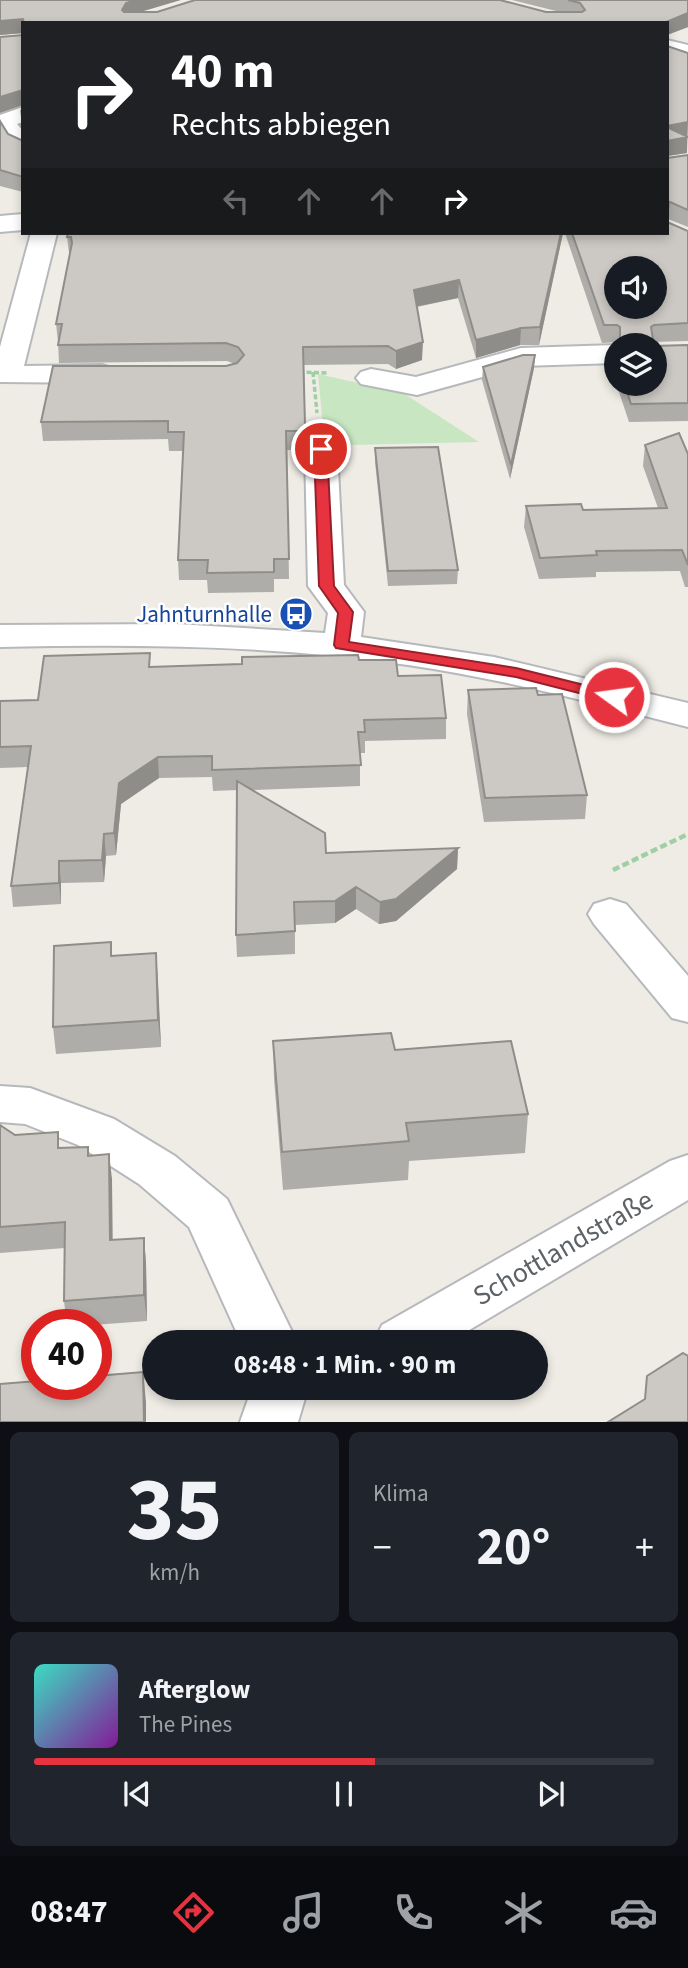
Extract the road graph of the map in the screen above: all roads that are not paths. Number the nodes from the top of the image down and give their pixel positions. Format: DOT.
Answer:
graph roads {
  1 [pos="21,115"];
  2 [pos="21,144"];
  3 [pos="21,222"];
  4 [pos="0,224"];
  5 [pos="43,235"];
  6 [pos="604,354"];
  7 [pos="131,374"];
  8 [pos="371,378"];
  9 [pos="321,449"];
  10 [pos="0,636"];
  11 [pos="341,645"];
  12 [pos="688,715"];
  13 [pos="610,914"];
  14 [pos="688,1006"];
  15 [pos="0,1104"];
  16 [pos="688,1175"];
  17 [pos="263,1330"];
  18 [pos="423,1330"];
  19 [pos="276,1400"];
  20 [pos="269,1422"];
  1 -- 2 [label="street"];
  3 -- 4 [label="street"];
  5 -- 7 [label="street"];
  6 -- 8 [label="street"];
  9 -- 11 [label="street"];
  10 -- 11 [label="street"];
  11 -- 12 [label="street"];
  13 -- 14 [label="street"];
  15 -- 17 [label="street"];
  16 -- 18 [label="street, Schottlandstraße"];
  19 -- 20 [label="street"];
}
